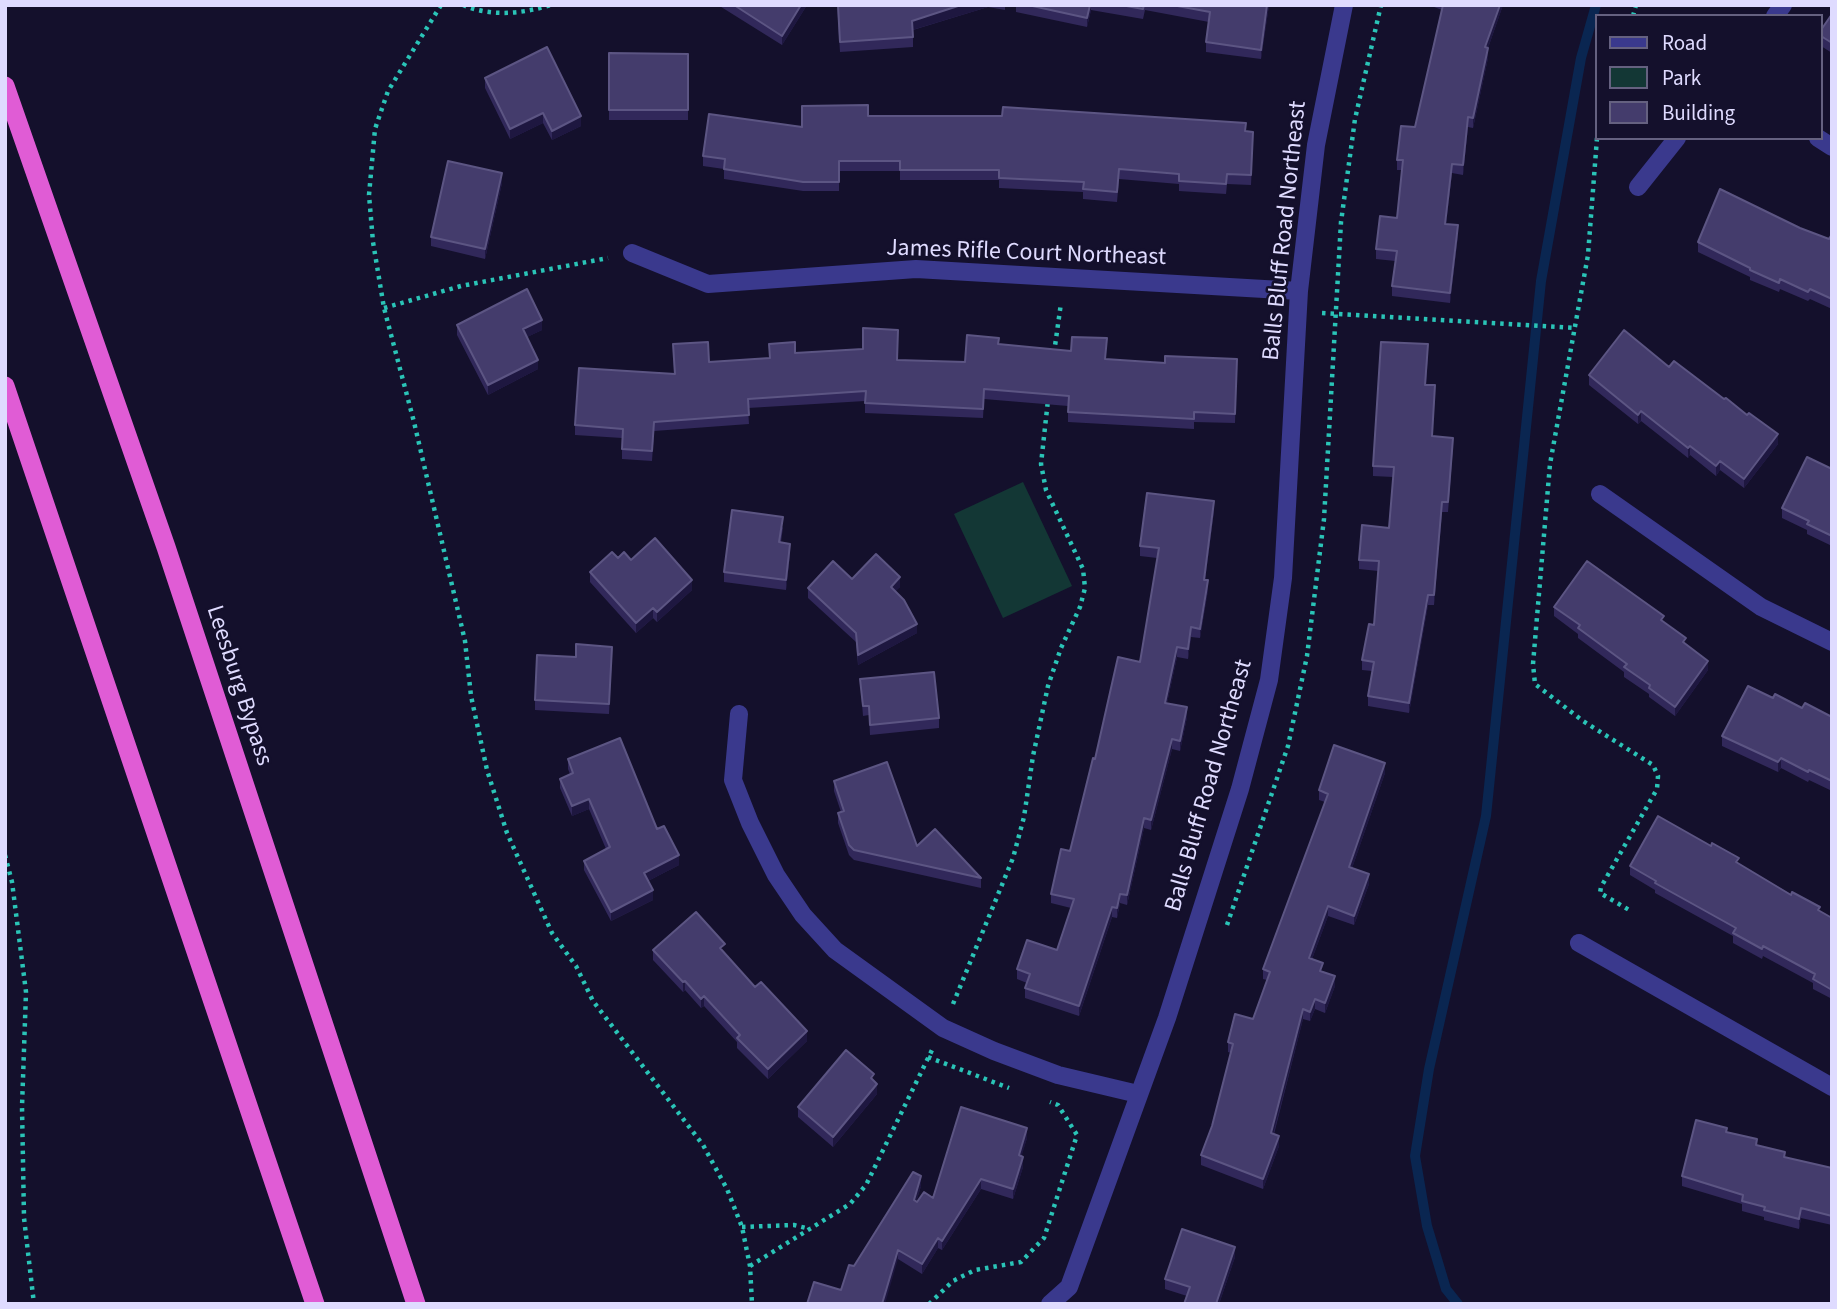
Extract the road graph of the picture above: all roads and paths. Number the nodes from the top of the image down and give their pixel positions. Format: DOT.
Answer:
graph roads {
  1 [pos="441,5"];
  2 [pos="463,5"];
  3 [pos="551,5"];
  4 [pos="1344,5"];
  5 [pos="5,86"];
  6 [pos="1597,140"];
  7 [pos="1675,140"];
  8 [pos="1638,187"];
  9 [pos="632,253"];
  10 [pos="1066,277"];
  11 [pos="1299,300"];
  12 [pos="384,308"];
  13 [pos="1576,328"];
  14 [pos="1052,366"];
  15 [pos="5,386"];
  16 [pos="1049,392"];
  17 [pos="1600,494"];
  18 [pos="1832,642"];
  19 [pos="739,714"];
  20 [pos="5,855"];
  21 [pos="1632,911"];
  22 [pos="1579,943"];
  23 [pos="943,1028"];
  24 [pos="928,1057"];
  25 [pos="1832,1087"];
  26 [pos="1018,1091"];
  27 [pos="1138,1094"];
  28 [pos="1045,1100"];
  29 [pos="742,1227"];
  30 [pos="810,1229"];
  31 [pos="750,1266"];
  32 [pos="34,1304"];
  33 [pos="315,1304"];
  34 [pos="416,1304"];
  35 [pos="752,1304"];
  36 [pos="929,1304"];
  37 [pos="1050,1304"];
  1 -- 12 [label="path"];
  2 -- 3 [label="path"];
  4 -- 11 [label="street, Balls Bluff Road Northeast"];
  5 -- 34 [label="highway, Leesburg Bypass"];
  6 -- 13 [label="path"];
  7 -- 8 [label="street"];
  9 -- 10 [label="street, James Rifle Court Northeast"];
  9 -- 12 [label="path"];
  10 -- 11 [label="street, James Rifle Court Northeast"];
  10 -- 14 [label="path"];
  11 -- 13 [label="path"];
  11 -- 27 [label="street, Balls Bluff Road Northeast"];
  12 -- 29 [label="path"];
  13 -- 21 [label="path"];
  15 -- 33 [label="highway"];
  16 -- 23 [label="path"];
  17 -- 18 [label="street"];
  19 -- 23 [label="street"];
  20 -- 32 [label="path"];
  22 -- 25 [label="street"];
  23 -- 24 [label="path"];
  23 -- 27 [label="street"];
  24 -- 26 [label="path"];
  24 -- 30 [label="path"];
  27 -- 37 [label="street, Balls Bluff Road Northeast"];
  28 -- 36 [label="path"];
  29 -- 30 [label="path"];
  29 -- 31 [label="path"];
  30 -- 31 [label="path"];
  31 -- 35 [label="path"];
}
